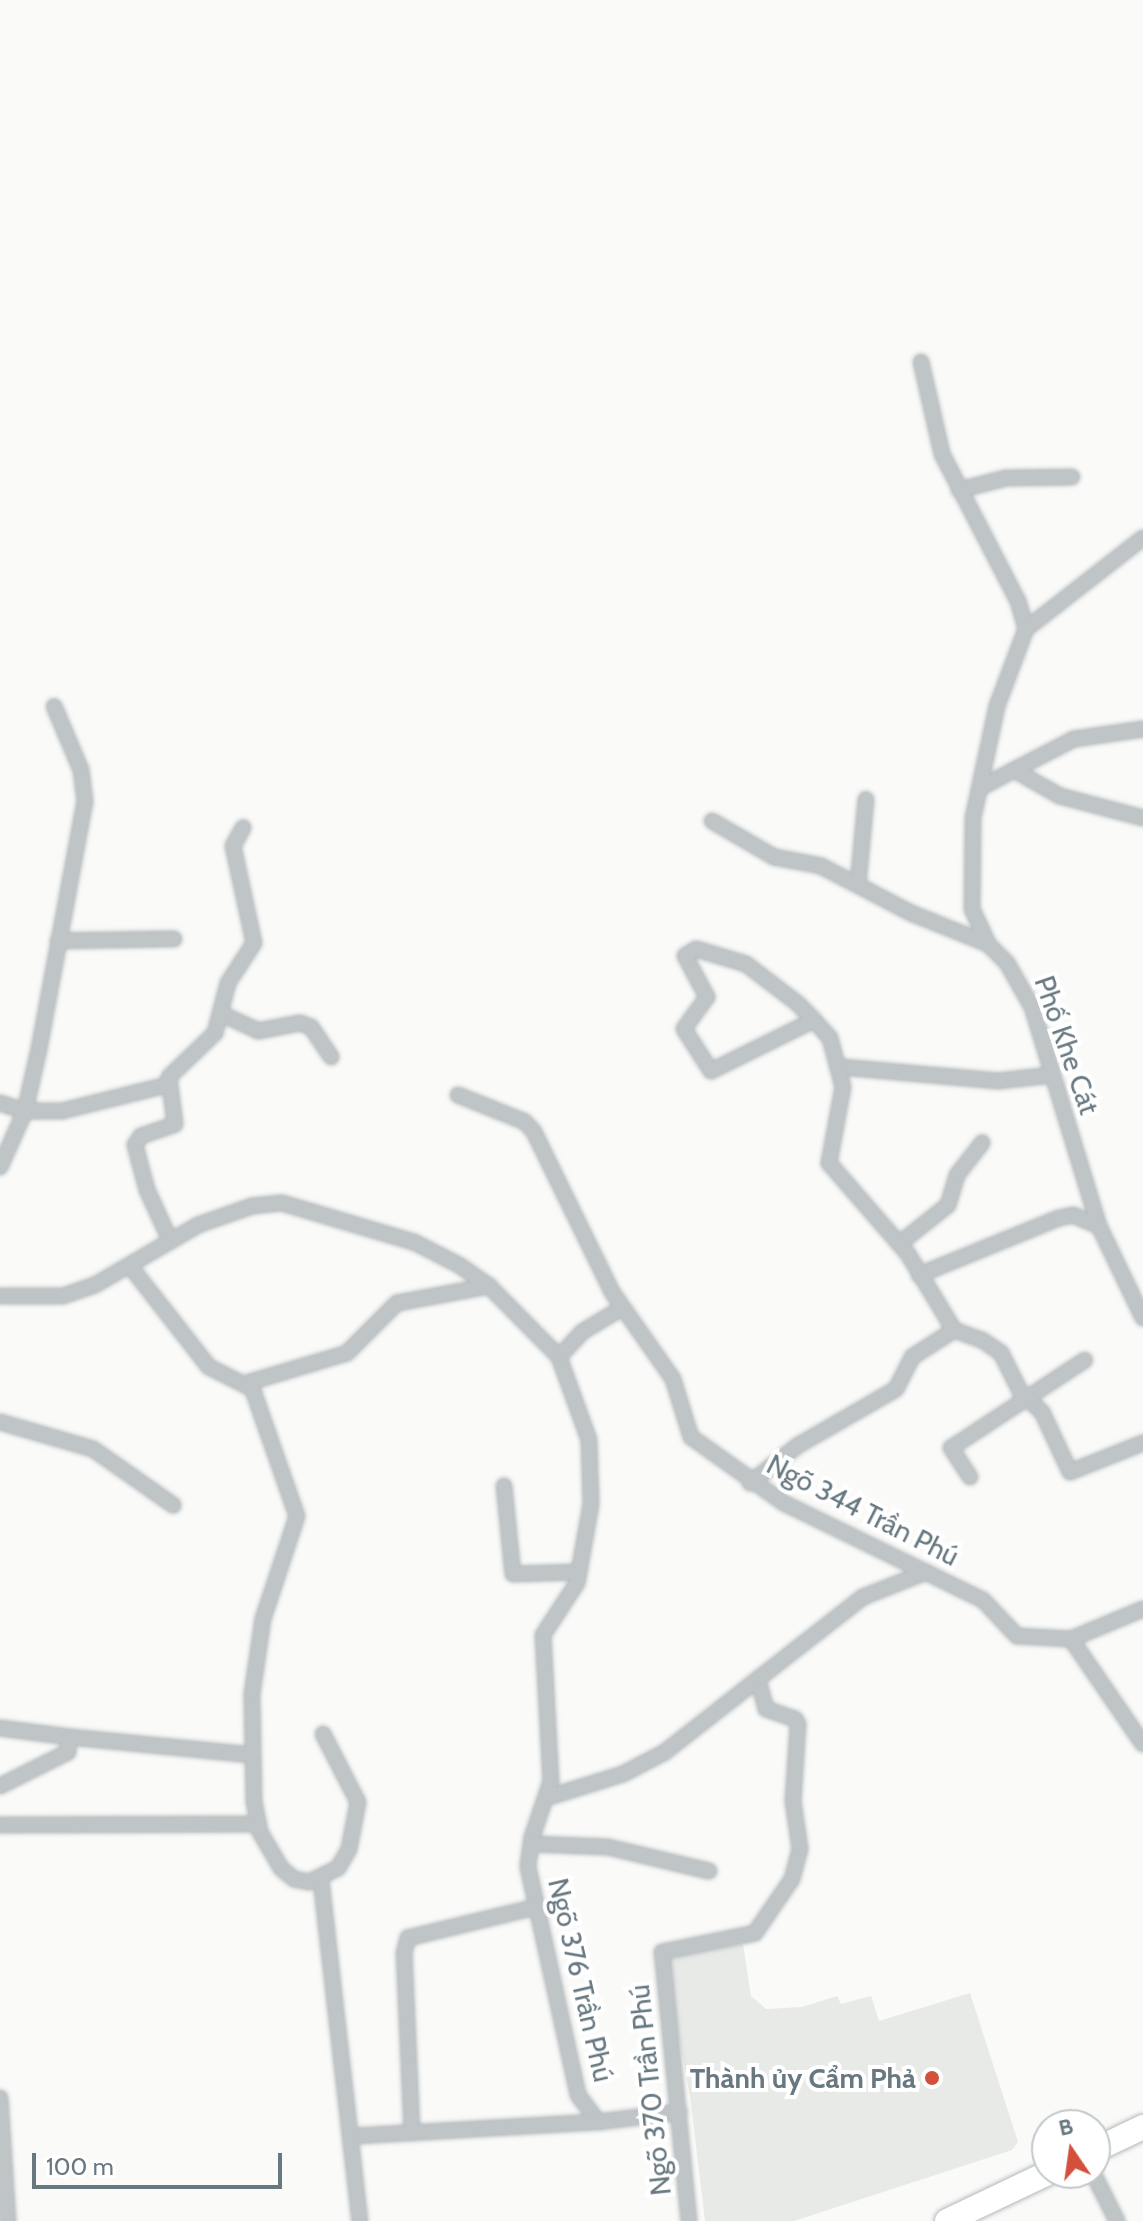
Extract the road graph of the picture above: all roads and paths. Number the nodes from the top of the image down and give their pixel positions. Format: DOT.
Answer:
graph roads {
  1 [pos="921,362"];
  2 [pos="1072,477"];
  3 [pos="959,490"];
  4 [pos="1143,538"];
  5 [pos="1026,629"];
  6 [pos="54,706"];
  7 [pos="1143,729"];
  8 [pos="1014,770"];
  9 [pos="982,787"];
  10 [pos="866,799"];
  11 [pos="1143,818"];
  12 [pos="712,821"];
  13 [pos="243,828"];
  14 [pos="858,885"];
  15 [pos="972,909"];
  16 [pos="946,929"];
  17 [pos="174,939"];
  18 [pos="58,941"];
  19 [pos="988,944"];
  20 [pos="222,1014"];
  21 [pos="814,1020"];
  22 [pos="331,1057"];
  23 [pos="841,1067"];
  24 [pos="1053,1075"];
  25 [pos="167,1085"];
  26 [pos="458,1095"];
  27 [pos="0,1103"];
  28 [pos="25,1111"];
  29 [pos="982,1143"];
  30 [pos="0,1167"];
  31 [pos="1099,1226"];
  32 [pos="170,1240"];
  33 [pos="899,1244"];
  34 [pos="130,1266"];
  35 [pos="919,1275"];
  36 [pos="489,1286"];
  37 [pos="0,1296"];
  38 [pos="622,1308"];
  39 [pos="1143,1318"];
  40 [pos="954,1330"];
  41 [pos="559,1357"];
  42 [pos="1085,1360"];
  43 [pos="251,1388"];
  44 [pos="1027,1397"];
  45 [pos="0,1422"];
  46 [pos="1143,1443"];
  47 [pos="970,1477"];
  48 [pos="750,1483"];
  49 [pos="504,1486"];
  50 [pos="173,1505"];
  51 [pos="579,1572"];
  52 [pos="926,1572"];
  53 [pos="1143,1609"];
  54 [pos="1071,1639"];
  55 [pos="758,1679"];
  56 [pos="0,1728"];
  57 [pos="323,1734"];
  58 [pos="69,1737"];
  59 [pos="1143,1744"];
  60 [pos="251,1755"];
  61 [pos="0,1786"];
  62 [pos="549,1797"];
  63 [pos="258,1824"];
  64 [pos="0,1825"];
  65 [pos="532,1844"];
  66 [pos="709,1871"];
  67 [pos="321,1880"];
  68 [pos="536,1907"];
  69 [pos="0,2098"];
  70 [pos="679,2112"];
  71 [pos="598,2122"];
  72 [pos="1143,2127"];
  73 [pos="412,2133"];
  74 [pos="353,2136"];
  75 [pos="1111,2142"];
  76 [pos="1031,2181"];
  77 [pos="1101,2189"];
  78 [pos="8,2221"];
  79 [pos="360,2221"];
  80 [pos="689,2221"];
  81 [pos="947,2221"];
  82 [pos="1117,2221"];
  1 -- 3 [label="street"];
  2 -- 3 [label="street"];
  3 -- 5 [label="street"];
  4 -- 5 [label="street"];
  5 -- 9 [label="street"];
  6 -- 18 [label="street"];
  7 -- 8 [label="street"];
  8 -- 9 [label="street"];
  8 -- 11 [label="street"];
  9 -- 15 [label="street"];
  10 -- 14 [label="street"];
  12 -- 14 [label="street, Phố Khe Cát"];
  13 -- 20 [label="street"];
  14 -- 16 [label="street, Phố Khe Cát"];
  15 -- 16 [label="street"];
  15 -- 19 [label="street"];
  16 -- 19 [label="street, Phố Khe Cát"];
  17 -- 18 [label="street"];
  18 -- 28 [label="street"];
  19 -- 24 [label="street, Phố Khe Cát"];
  20 -- 22 [label="street"];
  20 -- 25 [label="street"];
  21 -- 21 [label="street"];
  21 -- 23 [label="street"];
  23 -- 24 [label="street"];
  23 -- 33 [label="street"];
  24 -- 31 [label="street, Phố Khe Cát"];
  25 -- 28 [label="street"];
  25 -- 32 [label="street"];
  26 -- 38 [label="street, Ngõ 344 Trần Phú"];
  27 -- 28 [label="street"];
  28 -- 30 [label="street"];
  29 -- 33 [label="street"];
  31 -- 35 [label="street"];
  31 -- 39 [label="street, Phố Khe Cát"];
  32 -- 34 [label="street, Ngõ 376 Trần Phú"];
  32 -- 36 [label="street, Ngõ 376 Trần Phú"];
  33 -- 35 [label="street"];
  34 -- 37 [label="street, Ngõ 376 Trần Phú"];
  34 -- 43 [label="street"];
  35 -- 40 [label="street"];
  36 -- 41 [label="street, Ngõ 376 Trần Phú"];
  36 -- 43 [label="street"];
  38 -- 41 [label="street"];
  38 -- 48 [label="street, Ngõ 344 Trần Phú"];
  40 -- 44 [label="street"];
  40 -- 48 [label="street"];
  41 -- 51 [label="street, Ngõ 376 Trần Phú"];
  42 -- 44 [label="street"];
  43 -- 60 [label="street"];
  44 -- 46 [label="street"];
  44 -- 47 [label="street"];
  45 -- 50 [label="street"];
  48 -- 52 [label="street, Ngõ 344 Trần Phú"];
  49 -- 51 [label="street"];
  51 -- 62 [label="street, Ngõ 376 Trần Phú"];
  52 -- 54 [label="street, Ngõ 344 Trần Phú"];
  52 -- 55 [label="street"];
  53 -- 54 [label="street"];
  54 -- 59 [label="street"];
  55 -- 62 [label="street"];
  55 -- 70 [label="street, Ngõ 370 Trần Phú"];
  56 -- 58 [label="street"];
  57 -- 67 [label="street"];
  58 -- 60 [label="street"];
  58 -- 61 [label="street"];
  60 -- 63 [label="street"];
  62 -- 65 [label="street, Ngõ 376 Trần Phú"];
  63 -- 64 [label="street"];
  63 -- 67 [label="street"];
  65 -- 66 [label="street"];
  65 -- 68 [label="street, Ngõ 376 Trần Phú"];
  67 -- 74 [label="street"];
  68 -- 71 [label="street, Ngõ 376 Trần Phú"];
  68 -- 73 [label="street"];
  69 -- 78 [label="street"];
  70 -- 71 [label="street, Ngõ 376 Trần Phú"];
  70 -- 80 [label="street, Ngõ 370 Trần Phú"];
  71 -- 73 [label="street"];
  72 -- 75 [label="main road"];
  73 -- 74 [label="street"];
  74 -- 79 [label="street"];
  76 -- 81 [label="main road"];
  77 -- 82 [label="street"];
}
